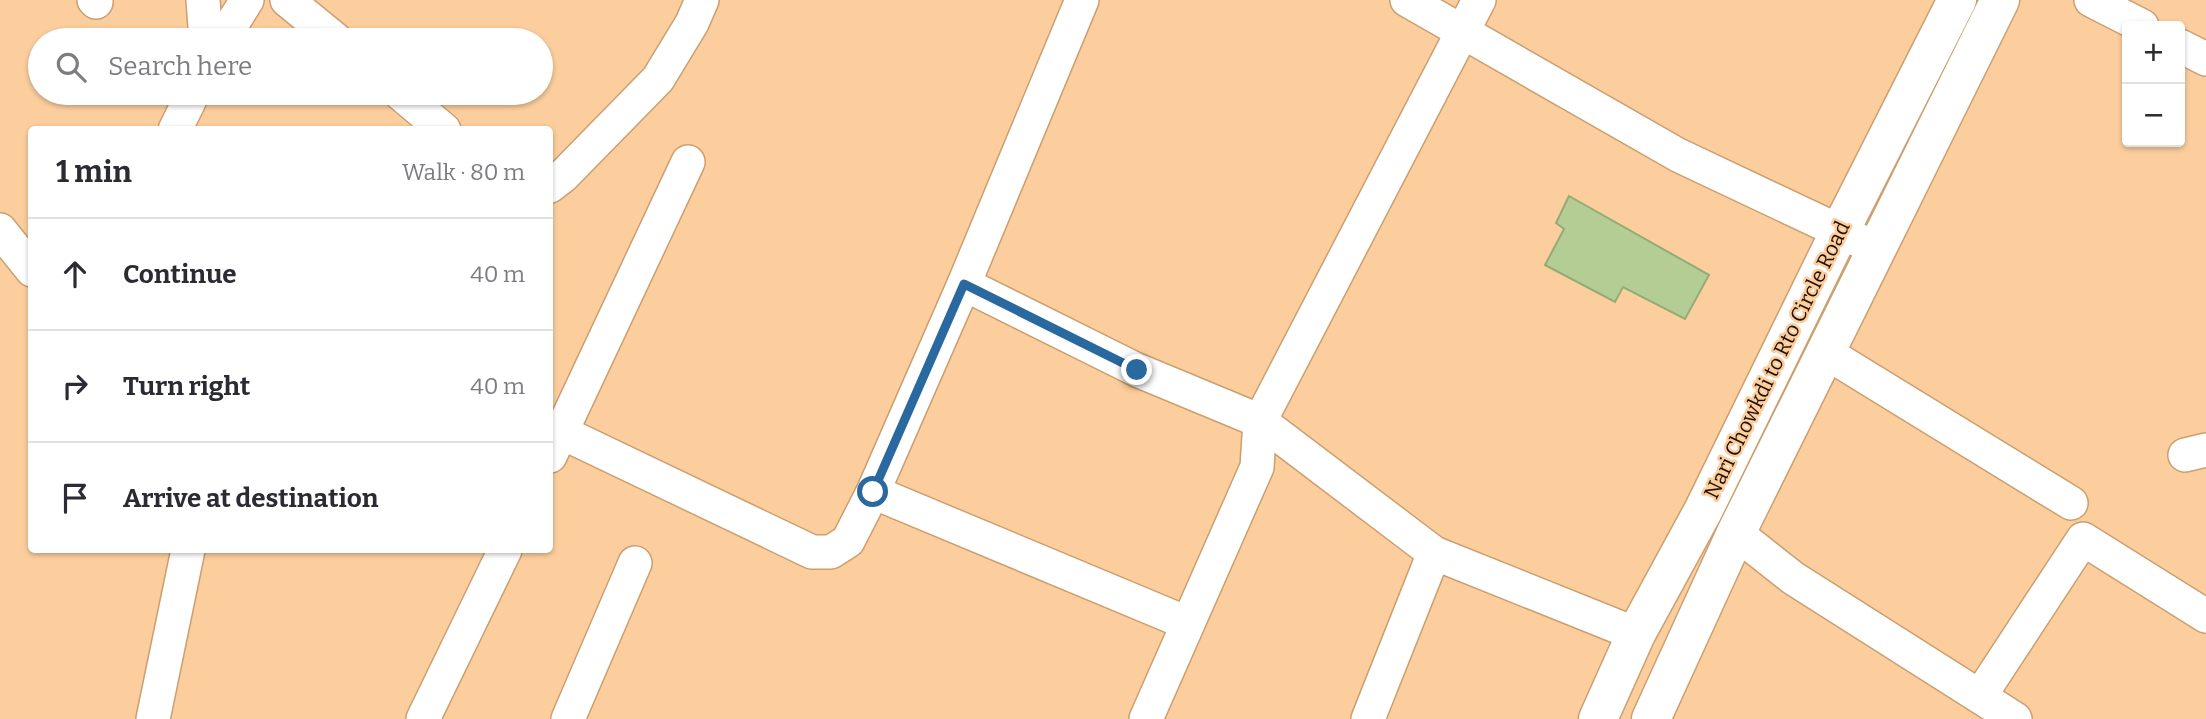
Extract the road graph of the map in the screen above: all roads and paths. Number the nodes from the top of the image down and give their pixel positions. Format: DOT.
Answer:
graph roads {
  1 [pos="202,0"];
  2 [pos="247,0"];
  3 [pos="287,0"];
  4 [pos="702,0"];
  5 [pos="1082,0"];
  6 [pos="1407,0"];
  7 [pos="1479,0"];
  8 [pos="1957,0"];
  9 [pos="2000,0"];
  10 [pos="2091,0"];
  11 [pos="2132,21"];
  12 [pos="205,28"];
  13 [pos="230,28"];
  14 [pos="321,28"];
  15 [pos="1463,32"];
  16 [pos="2185,48"];
  17 [pos="2206,59"];
  18 [pos="414,105"];
  19 [pos="439,126"];
  20 [pos="688,162"];
  21 [pos="553,184"];
  22 [pos="0,230"];
  23 [pos="1840,231"];
  24 [pos="1877,249"];
  25 [pos="28,265"];
  26 [pos="964,284"];
  27 [pos="1825,352"];
  28 [pos="1260,421"];
  29 [pos="555,444"];
  30 [pos="873,492"];
  31 [pos="2071,503"];
  32 [pos="1736,533"];
  33 [pos="187,553"];
  34 [pos="504,553"];
  35 [pos="1434,553"];
  36 [pos="635,563"];
  37 [pos="2206,616"];
  38 [pos="1187,622"];
  39 [pos="1636,634"];
  40 [pos="1980,696"];
  41 [pos="153,719"];
  42 [pos="423,719"];
  43 [pos="568,719"];
  44 [pos="1146,719"];
  45 [pos="1368,719"];
  46 [pos="1598,719"];
  47 [pos="1651,719"];
  48 [pos="2015,719"];
  1 -- 12 [label="street"];
  2 -- 13 [label="street"];
  3 -- 14 [label="street"];
  4 -- 21 [label="street"];
  5 -- 26 [label="street"];
  6 -- 15 [label="street"];
  7 -- 15 [label="street"];
  8 -- 23 [label="highway, Nari Chowkdi to Rto Circle Road"];
  9 -- 24 [label="highway"];
  10 -- 11 [label="street"];
  15 -- 23 [label="street"];
  15 -- 28 [label="street"];
  16 -- 17 [label="street"];
  18 -- 19 [label="street"];
  20 -- 29 [label="street"];
  22 -- 25 [label="street"];
  23 -- 24 [label="street"];
  23 -- 39 [label="highway, Nari Chowkdi to Rto Circle Road"];
  24 -- 27 [label="highway"];
  26 -- 28 [label="street"];
  26 -- 30 [label="street"];
  27 -- 31 [label="street"];
  27 -- 32 [label="highway"];
  28 -- 35 [label="street"];
  28 -- 38 [label="street"];
  29 -- 30 [label="street"];
  30 -- 38 [label="street"];
  32 -- 40 [label="street"];
  32 -- 47 [label="highway"];
  33 -- 41 [label="street"];
  34 -- 42 [label="street"];
  35 -- 39 [label="street"];
  35 -- 45 [label="street"];
  36 -- 43 [label="street"];
  37 -- 40 [label="street"];
  38 -- 44 [label="street"];
  39 -- 46 [label="highway, Nari Chowkdi to Rto Circle Road"];
  40 -- 48 [label="street"];
}
